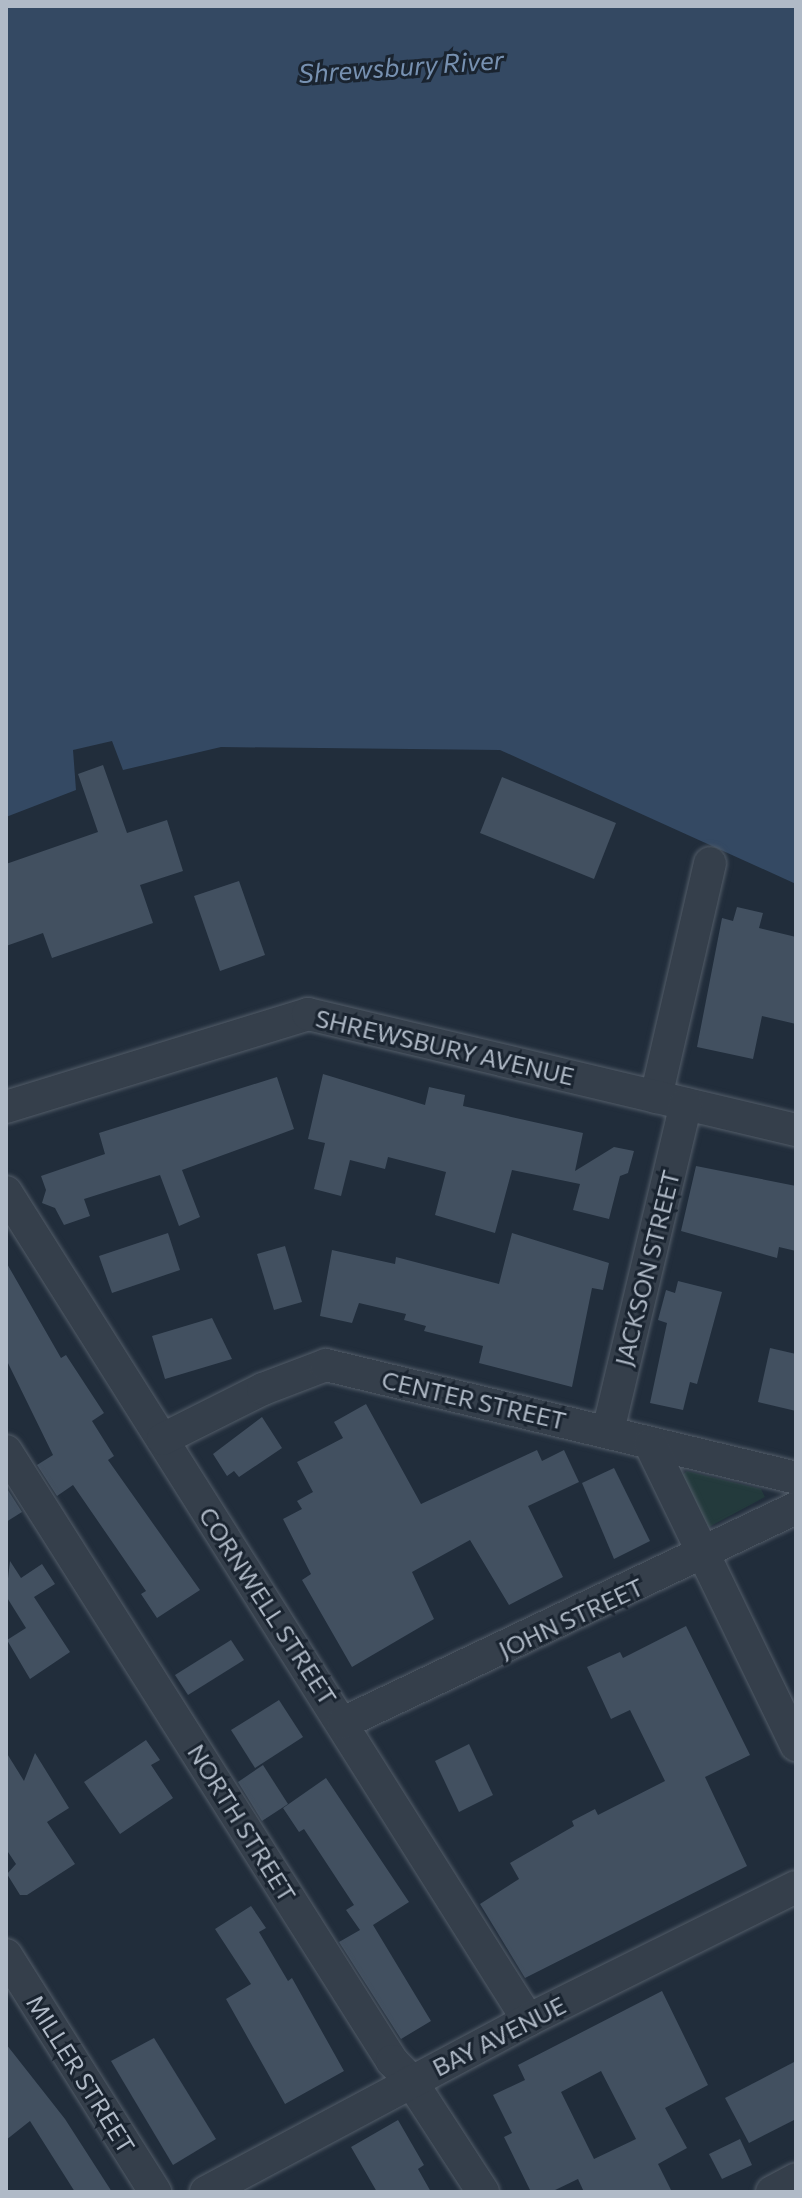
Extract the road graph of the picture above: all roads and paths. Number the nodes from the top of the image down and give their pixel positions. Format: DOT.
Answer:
graph roads {
  1 [pos="710,863"];
  2 [pos="671,1100"];
  3 [pos="7,1104"];
  4 [pos="796,1130"];
  5 [pos="6,1192"];
  6 [pos="608,1431"];
  7 [pos="163,1439"];
  8 [pos="650,1444"];
  9 [pos="6,1451"];
  10 [pos="796,1478"];
  11 [pos="796,1508"];
  12 [pos="703,1556"];
  13 [pos="343,1723"];
  14 [pos="796,1745"];
  15 [pos="796,1887"];
  16 [pos="6,1955"];
  17 [pos="528,2020"];
  18 [pos="411,2081"];
  19 [pos="796,2179"];
  20 [pos="155,2192"];
  21 [pos="206,2192"];
  22 [pos="483,2192"];
  23 [pos="772,2192"];
  1 -- 2 [label="street, JACKSON STREET"];
  2 -- 3 [label="street, SHREWSBURY AVENUE"];
  2 -- 4 [label="street, SHREWSBURY AVENUE"];
  2 -- 6 [label="street, JACKSON STREET"];
  5 -- 7 [label="street, CORNWELL STREET"];
  6 -- 7 [label="street, CENTER STREET"];
  6 -- 8 [label="street, CENTER STREET"];
  7 -- 13 [label="street, CORNWELL STREET"];
  8 -- 10 [label="street, CENTER STREET"];
  8 -- 12 [label="street"];
  9 -- 18 [label="street, NORTH STREET"];
  11 -- 12 [label="street, JOHN STREET"];
  12 -- 13 [label="street, JOHN STREET"];
  12 -- 14 [label="street"];
  13 -- 17 [label="street, CORNWELL STREET"];
  15 -- 17 [label="street, BAY AVENUE"];
  16 -- 20 [label="street, MILLER STREET"];
  17 -- 18 [label="street, BAY AVENUE"];
  18 -- 21 [label="street, BAY AVENUE"];
  18 -- 22 [label="street, NORTH STREET"];
  19 -- 23 [label="street"];
}
